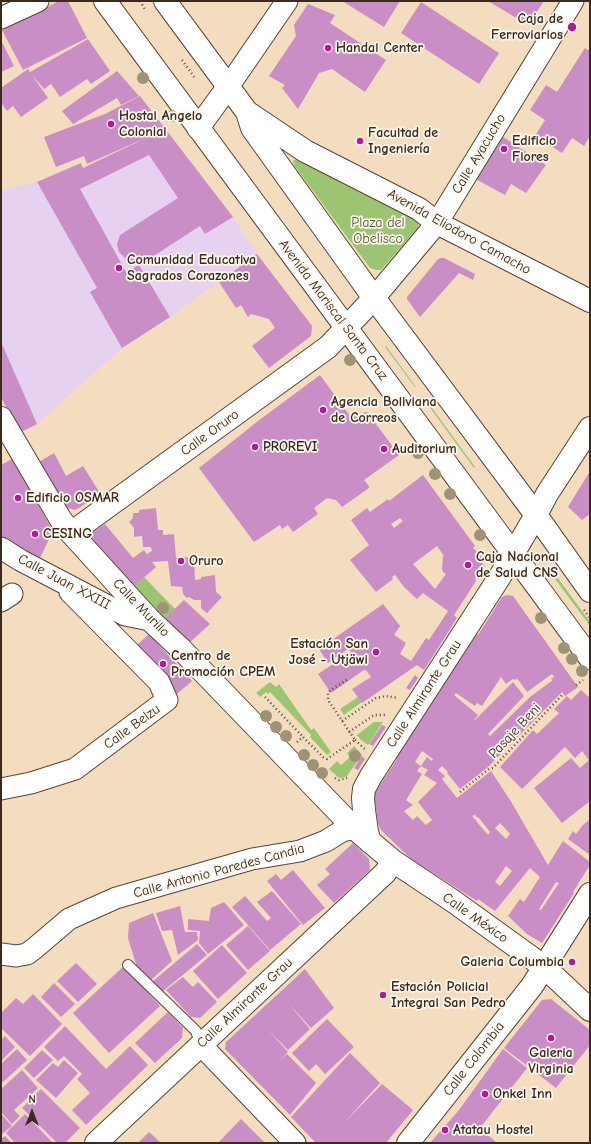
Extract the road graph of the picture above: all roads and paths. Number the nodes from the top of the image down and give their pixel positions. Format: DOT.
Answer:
graph roads {
  1 [pos="38,1"];
  2 [pos="105,1"];
  3 [pos="165,1"];
  4 [pos="287,1"];
  5 [pos="573,1"];
  6 [pos="1,18"];
  7 [pos="228,87"];
  8 [pos="247,112"];
  9 [pos="198,128"];
  10 [pos="437,224"];
  11 [pos="374,298"];
  12 [pos="590,301"];
  13 [pos="346,328"];
  14 [pos="1,418"];
  15 [pos="590,428"];
  16 [pos="536,515"];
  17 [pos="71,533"];
  18 [pos="1,548"];
  19 [pos="513,554"];
  20 [pos="72,588"];
  21 [pos="590,591"];
  22 [pos="150,620"];
  23 [pos="590,658"];
  24 [pos="348,679"];
  25 [pos="583,680"];
  26 [pos="576,685"];
  27 [pos="563,694"];
  28 [pos="265,697"];
  29 [pos="399,698"];
  30 [pos="393,714"];
  31 [pos="342,721"];
  32 [pos="349,732"];
  33 [pos="355,740"];
  34 [pos="371,754"];
  35 [pos="352,774"];
  36 [pos="335,778"];
  37 [pos="1,789"];
  38 [pos="460,792"];
  39 [pos="354,828"];
  40 [pos="370,842"];
  41 [pos="393,862"];
  42 [pos="590,894"];
  43 [pos="1,954"];
  44 [pos="128,965"];
  45 [pos="544,967"];
  46 [pos="590,1010"];
  47 [pos="201,1045"];
  48 [pos="96,1143"];
  49 [pos="295,1143"];
  50 [pos="408,1143"];
  1 -- 6 [label="street"];
  2 -- 9 [label="main road, Avenida Mariscal Santa Cruz"];
  3 -- 7 [label="main road"];
  4 -- 7 [label="street"];
  5 -- 10 [label="street, Calle Ayacucho"];
  7 -- 8 [label="main road"];
  7 -- 9 [label="main road"];
  8 -- 10 [label="main road, Avenida Eliodoro Camacho"];
  8 -- 11 [label="main road"];
  9 -- 13 [label="main road, Avenida Mariscal Santa Cruz"];
  10 -- 11 [label="street, Calle Ayacucho"];
  10 -- 12 [label="main road, Avenida Eliodoro Camacho"];
  11 -- 13 [label="main road, Calle Oruro"];
  11 -- 16 [label="main road"];
  13 -- 17 [label="main road, Calle Oruro"];
  13 -- 19 [label="main road, Avenida Mariscal Santa Cruz"];
  14 -- 17 [label="main road, Calle Murillo"];
  15 -- 16 [label="main road, Calle Almirante Grau"];
  16 -- 19 [label="main road, Calle Almirante Grau"];
  16 -- 21 [label="main road"];
  17 -- 22 [label="main road, Calle Murillo"];
  18 -- 20 [label="street, Calle Juan XXIII"];
  19 -- 23 [label="main road, Avenida Mariscal Santa Cruz"];
  19 -- 40 [label="main road, Calle Almirante Grau"];
  20 -- 22 [label="street, Calle Juan XXIII"];
  20 -- 37 [label="street, Calle Belzu"];
  22 -- 39 [label="main road, Calle Murillo"];
  24 -- 31 [label="path"];
  25 -- 26 [label="path"];
  27 -- 38 [label="path, Pasaje Beni"];
  28 -- 33 [label="path"];
  29 -- 31 [label="path"];
  30 -- 32 [label="path"];
  31 -- 32 [label="path"];
  32 -- 33 [label="path"];
  33 -- 34 [label="path"];
  35 -- 36 [label="path"];
  39 -- 40 [label="main road, Calle Murillo"];
  39 -- 43 [label="street, Calle Antonio Paredes Candia"];
  40 -- 41 [label="main road, Calle Murillo"];
  41 -- 45 [label="main road, Calle México"];
  41 -- 47 [label="main road, Calle Almirante Grau"];
  42 -- 45 [label="main road, Calle Colombia"];
  44 -- 47 [label="lane"];
  45 -- 46 [label="main road, Calle México"];
  45 -- 50 [label="main road, Calle Colombia"];
  47 -- 48 [label="main road, Calle Almirante Grau"];
  47 -- 49 [label="street"];
}
